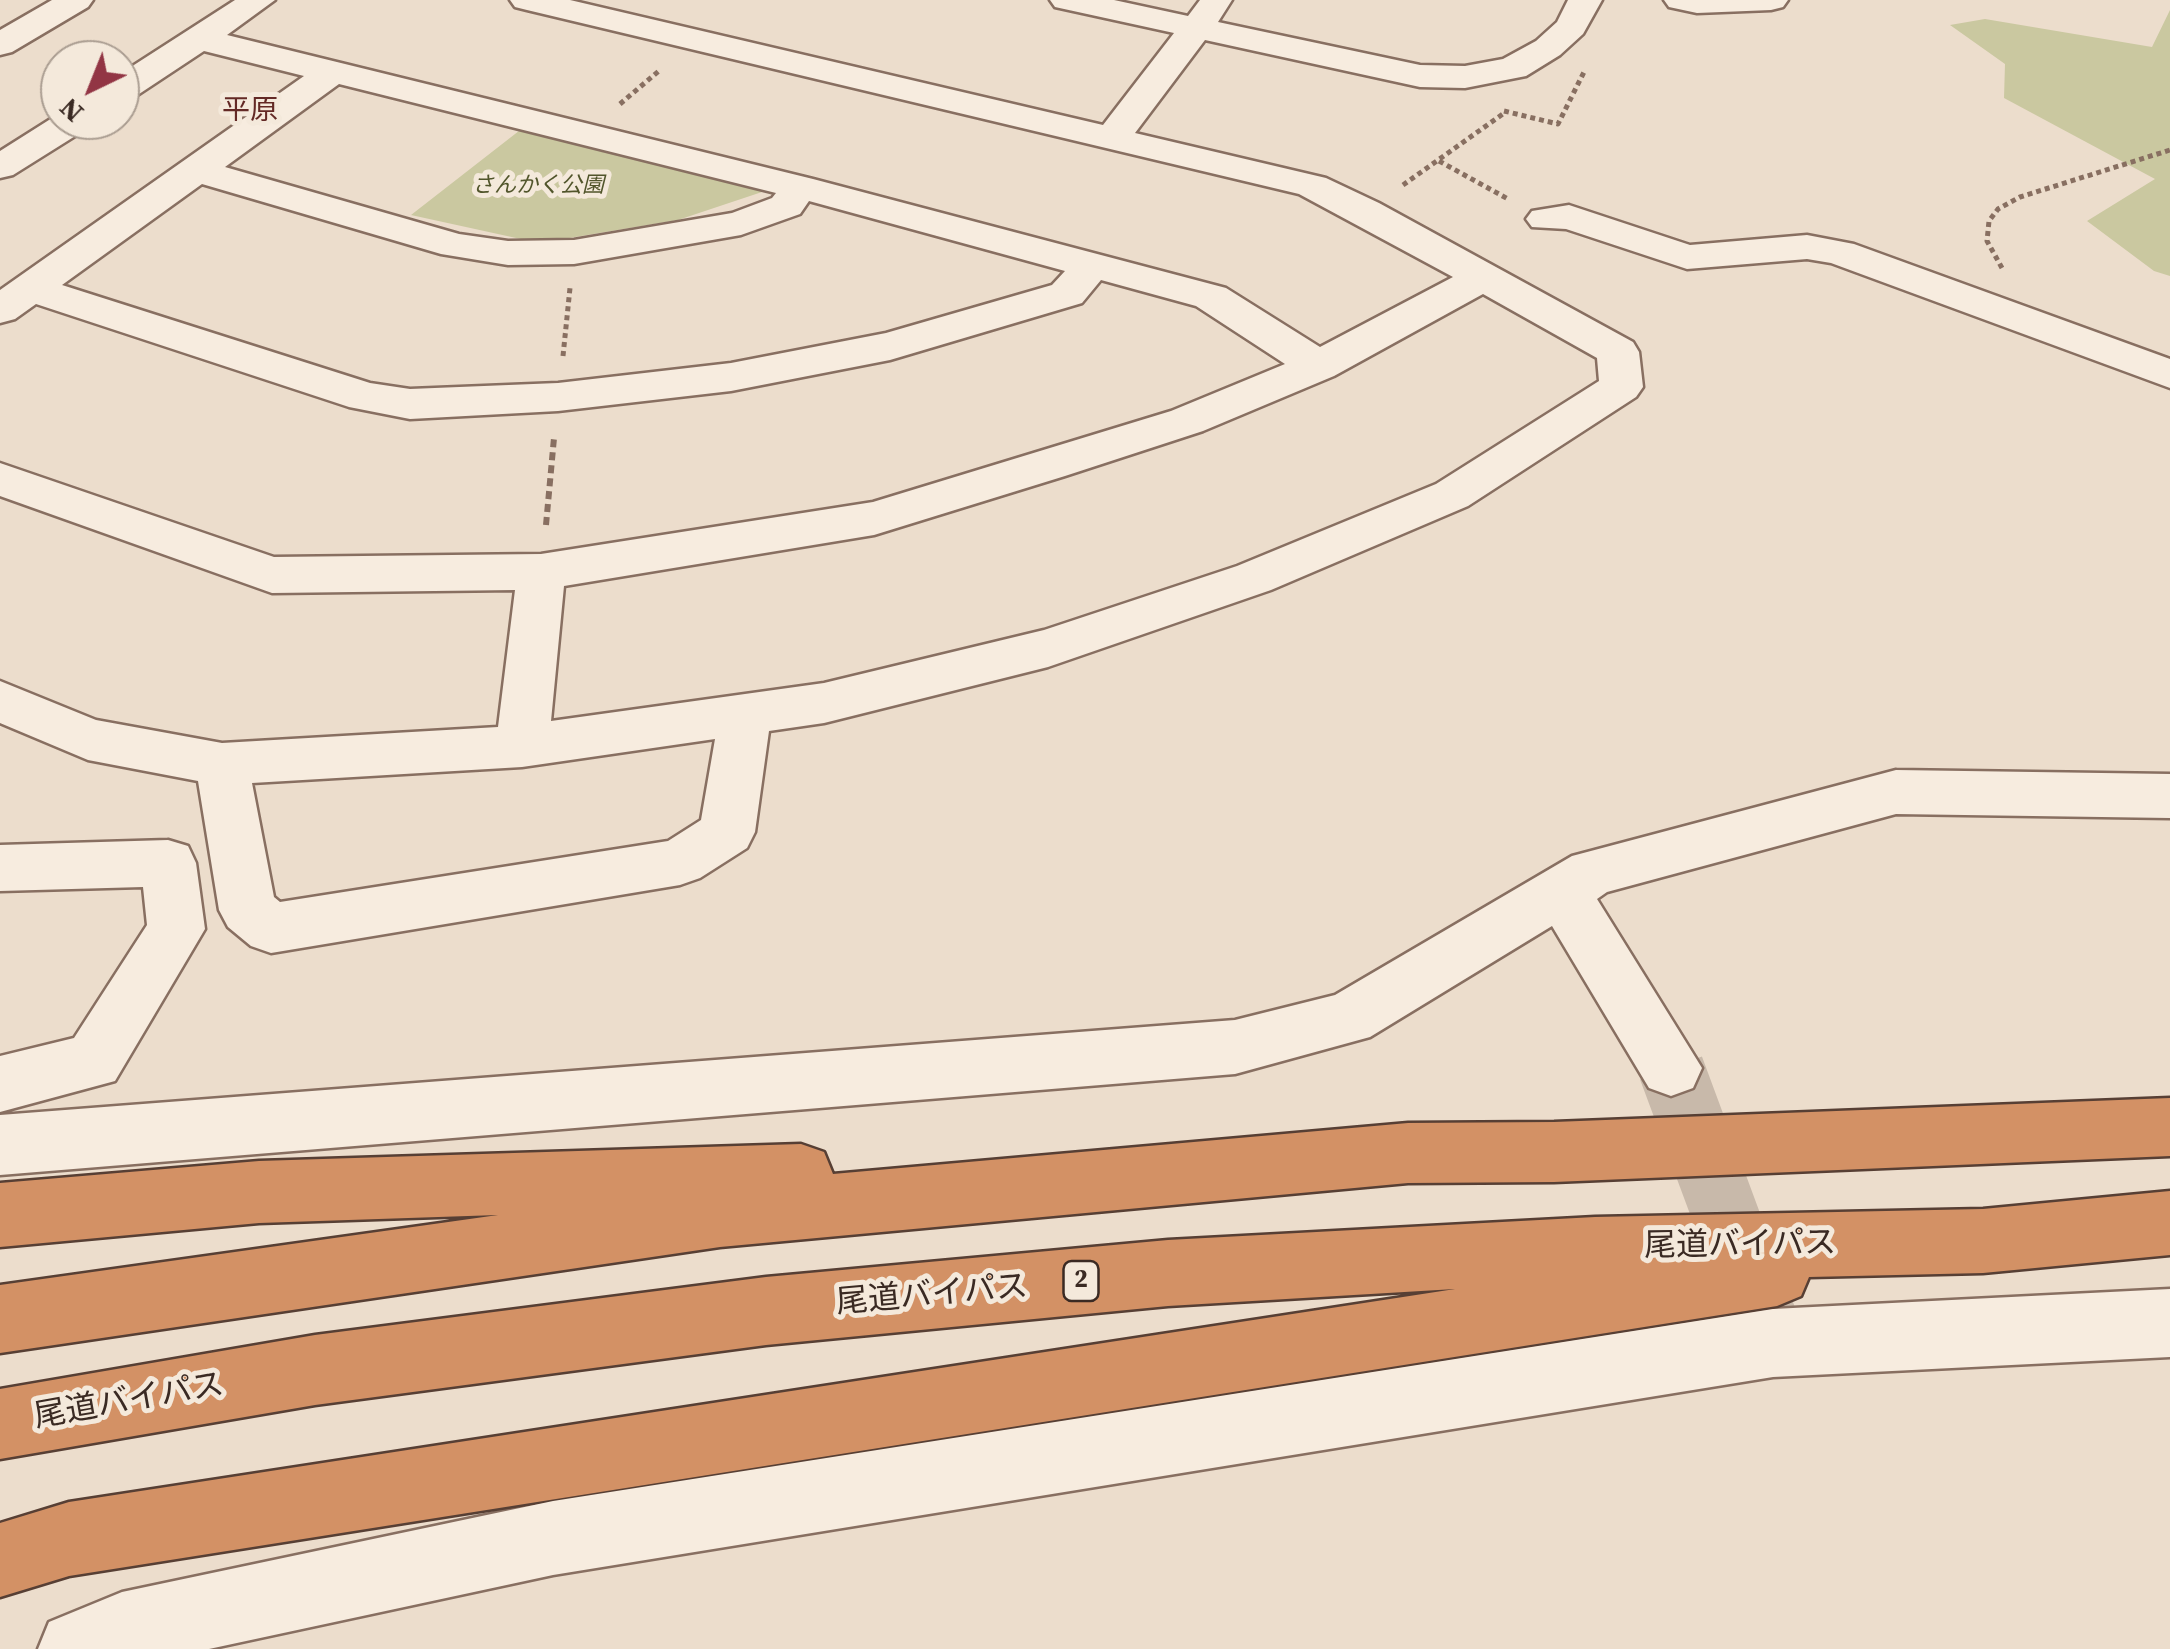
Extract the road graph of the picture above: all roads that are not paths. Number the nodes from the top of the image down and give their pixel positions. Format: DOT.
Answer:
graph roads {
  1 [pos="76,0"];
  2 [pos="258,0"];
  3 [pos="527,0"];
  4 [pos="1066,0"];
  5 [pos="1585,0"];
  6 [pos="1681,0"];
  7 [pos="1772,0"];
  8 [pos="1207,14"];
  9 [pos="199,38"];
  10 [pos="0,45"];
  11 [pos="333,72"];
  12 [pos="140,77"];
  13 [pos="1113,138"];
  14 [pos="44,140"];
  15 [pos="0,168"];
  16 [pos="200,171"];
  17 [pos="798,187"];
  18 [pos="1530,211"];
  19 [pos="1091,266"];
  20 [pos="1482,278"];
  21 [pos="16,300"];
  22 [pos="2165,364"];
  23 [pos="1319,366"];
  24 [pos="0,479"];
  25 [pos="541,572"];
  26 [pos="0,701"];
  27 [pos="744,716"];
  28 [pos="522,746"];
  29 [pos="222,764"];
  30 [pos="2170,796"];
  31 [pos="0,868"];
  32 [pos="1561,892"];
  33 [pos="1672,1068"];
  34 [pos="0,1084"];
  35 [pos="2170,1126"];
  36 [pos="0,1146"];
  37 [pos="1408,1153"];
  38 [pos="0,1214"];
  39 [pos="2170,1223"];
  40 [pos="1983,1241"];
  41 [pos="0,1319"];
  42 [pos="2170,1323"];
  43 [pos="0,1424"];
  44 [pos="0,1560"];
  45 [pos="76,1649"];
  1 -- 10 [label="street"];
  2 -- 9 [label="street"];
  3 -- 13 [label="street"];
  4 -- 8 [label="street"];
  5 -- 8 [label="street"];
  6 -- 7 [label="street"];
  8 -- 13 [label="street"];
  9 -- 11 [label="street"];
  9 -- 12 [label="street"];
  11 -- 16 [label="street"];
  11 -- 17 [label="street"];
  13 -- 20 [label="street"];
  14 -- 15 [label="street"];
  16 -- 17 [label="street"];
  16 -- 21 [label="street"];
  17 -- 19 [label="street"];
  18 -- 22 [label="street"];
  19 -- 21 [label="street"];
  19 -- 23 [label="street"];
  20 -- 23 [label="street"];
  20 -- 27 [label="street"];
  23 -- 25 [label="street"];
  24 -- 25 [label="street"];
  25 -- 28 [label="street"];
  26 -- 29 [label="street"];
  27 -- 28 [label="street"];
  27 -- 29 [label="street"];
  28 -- 29 [label="street"];
  30 -- 32 [label="street"];
  31 -- 34 [label="street"];
  32 -- 33 [label="street"];
  32 -- 36 [label="street"];
  35 -- 37 [label="highway"];
  37 -- 38 [label="highway"];
  37 -- 41 [label="highway"];
  39 -- 40 [label="highway, 尾道バイパス / 2"];
  40 -- 43 [label="highway, 尾道バイパス / 2"];
  40 -- 44 [label="highway"];
  42 -- 45 [label="street"];
}
